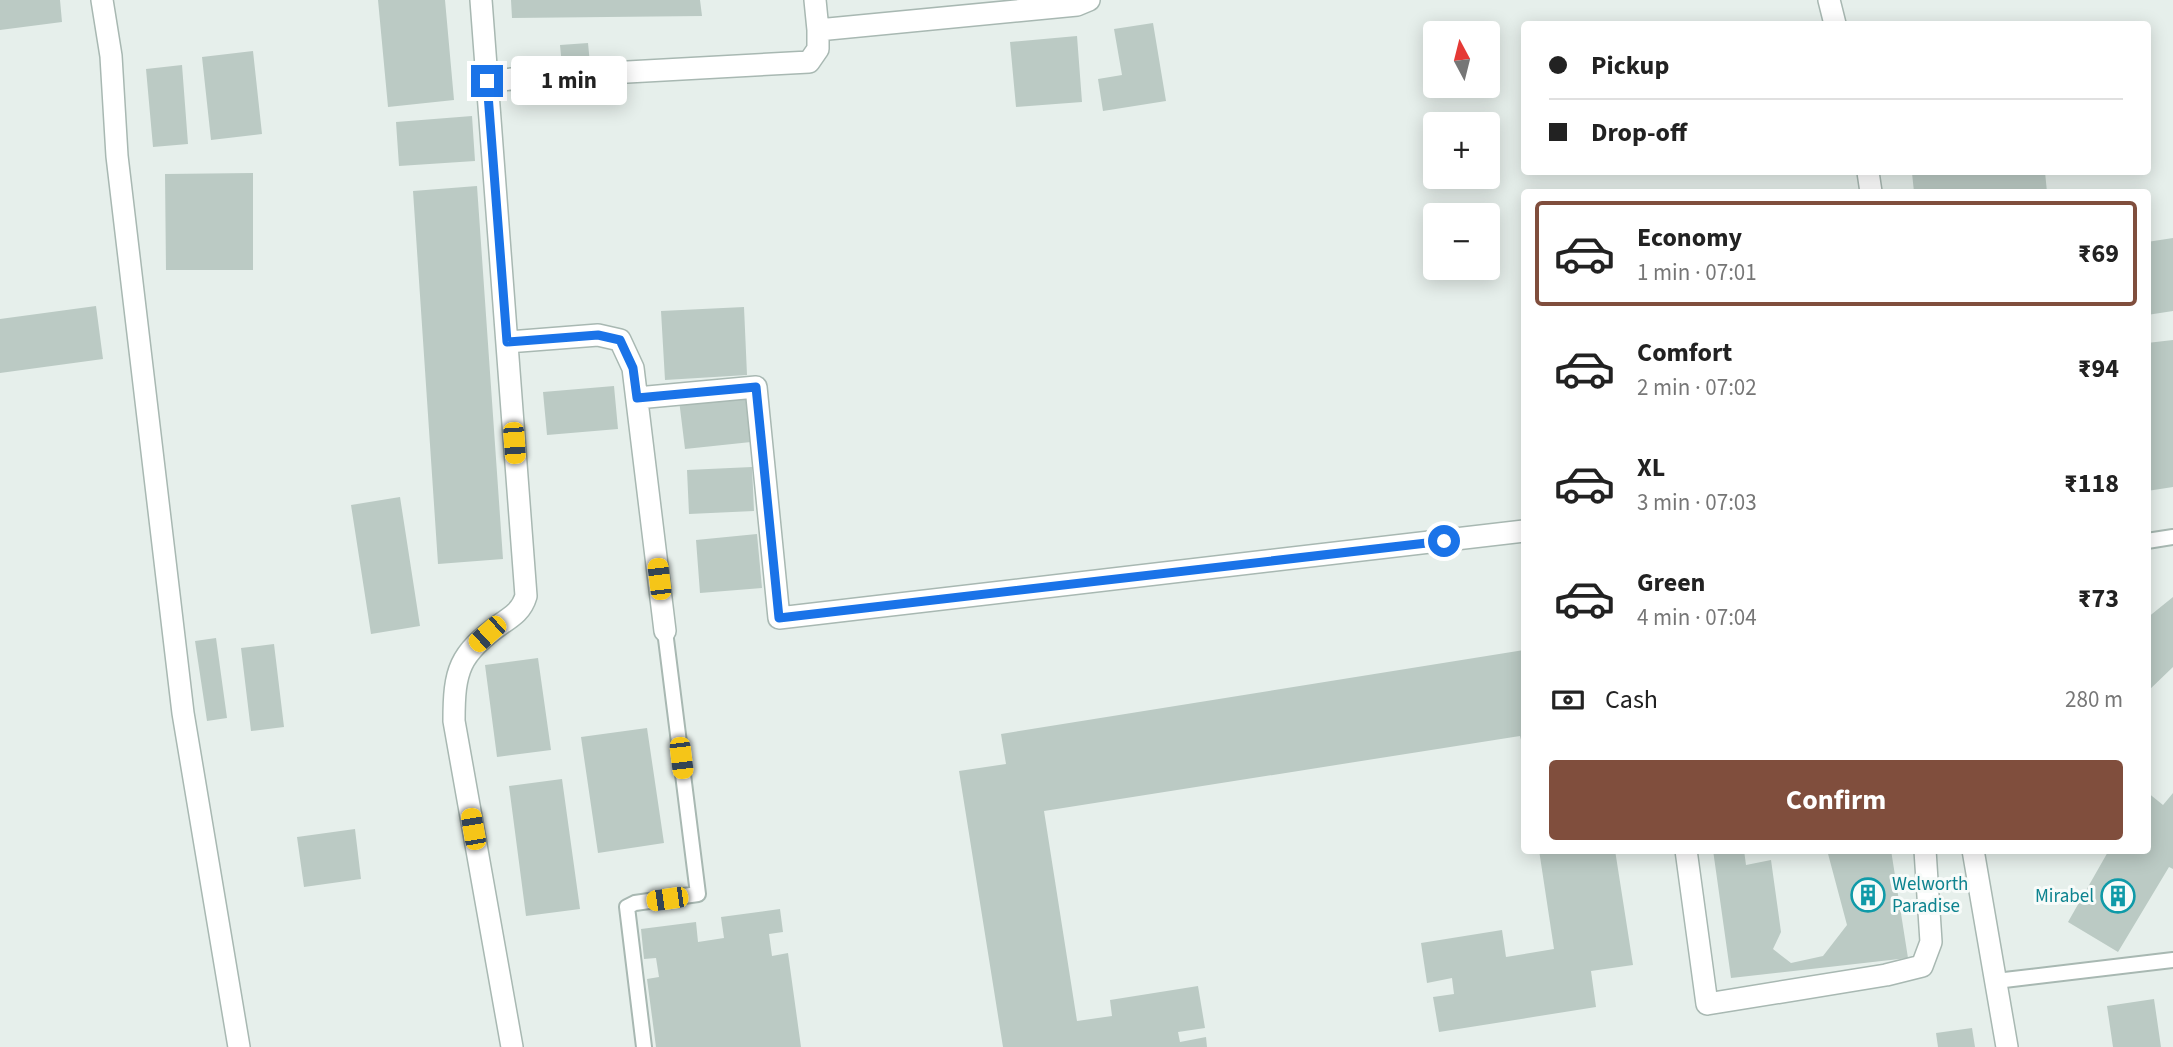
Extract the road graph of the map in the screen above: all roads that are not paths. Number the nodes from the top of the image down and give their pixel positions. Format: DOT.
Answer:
graph roads {
  1 [pos="102,0"];
  2 [pos="481,0"];
  3 [pos="816,0"];
  4 [pos="1089,0"];
  5 [pos="1829,0"];
  6 [pos="1834,21"];
  7 [pos="818,30"];
  8 [pos="591,74"];
  9 [pos="563,75"];
  10 [pos="487,81"];
  11 [pos="507,342"];
  12 [pos="637,398"];
  13 [pos="1521,531"];
  14 [pos="2173,537"];
  15 [pos="2151,540"];
  16 [pos="665,631"];
  17 [pos="1687,854"];
  18 [pos="1925,854"];
  19 [pos="1974,854"];
  20 [pos="2173,960"];
  21 [pos="1996,981"];
  22 [pos="239,1047"];
  23 [pos="512,1047"];
  24 [pos="644,1047"];
  25 [pos="2007,1047"];
  1 -- 22 [label="street"];
  2 -- 10 [label="street"];
  3 -- 7 [label="street"];
  4 -- 7 [label="street"];
  5 -- 6 [label="street"];
  7 -- 8 [label="street"];
  9 -- 10 [label="street"];
  10 -- 11 [label="street"];
  11 -- 12 [label="street"];
  11 -- 23 [label="street"];
  12 -- 13 [label="street"];
  12 -- 16 [label="street"];
  14 -- 15 [label="lane"];
  16 -- 24 [label="lane"];
  17 -- 18 [label="street"];
  19 -- 21 [label="street"];
  20 -- 21 [label="lane"];
  21 -- 25 [label="street"];
}
